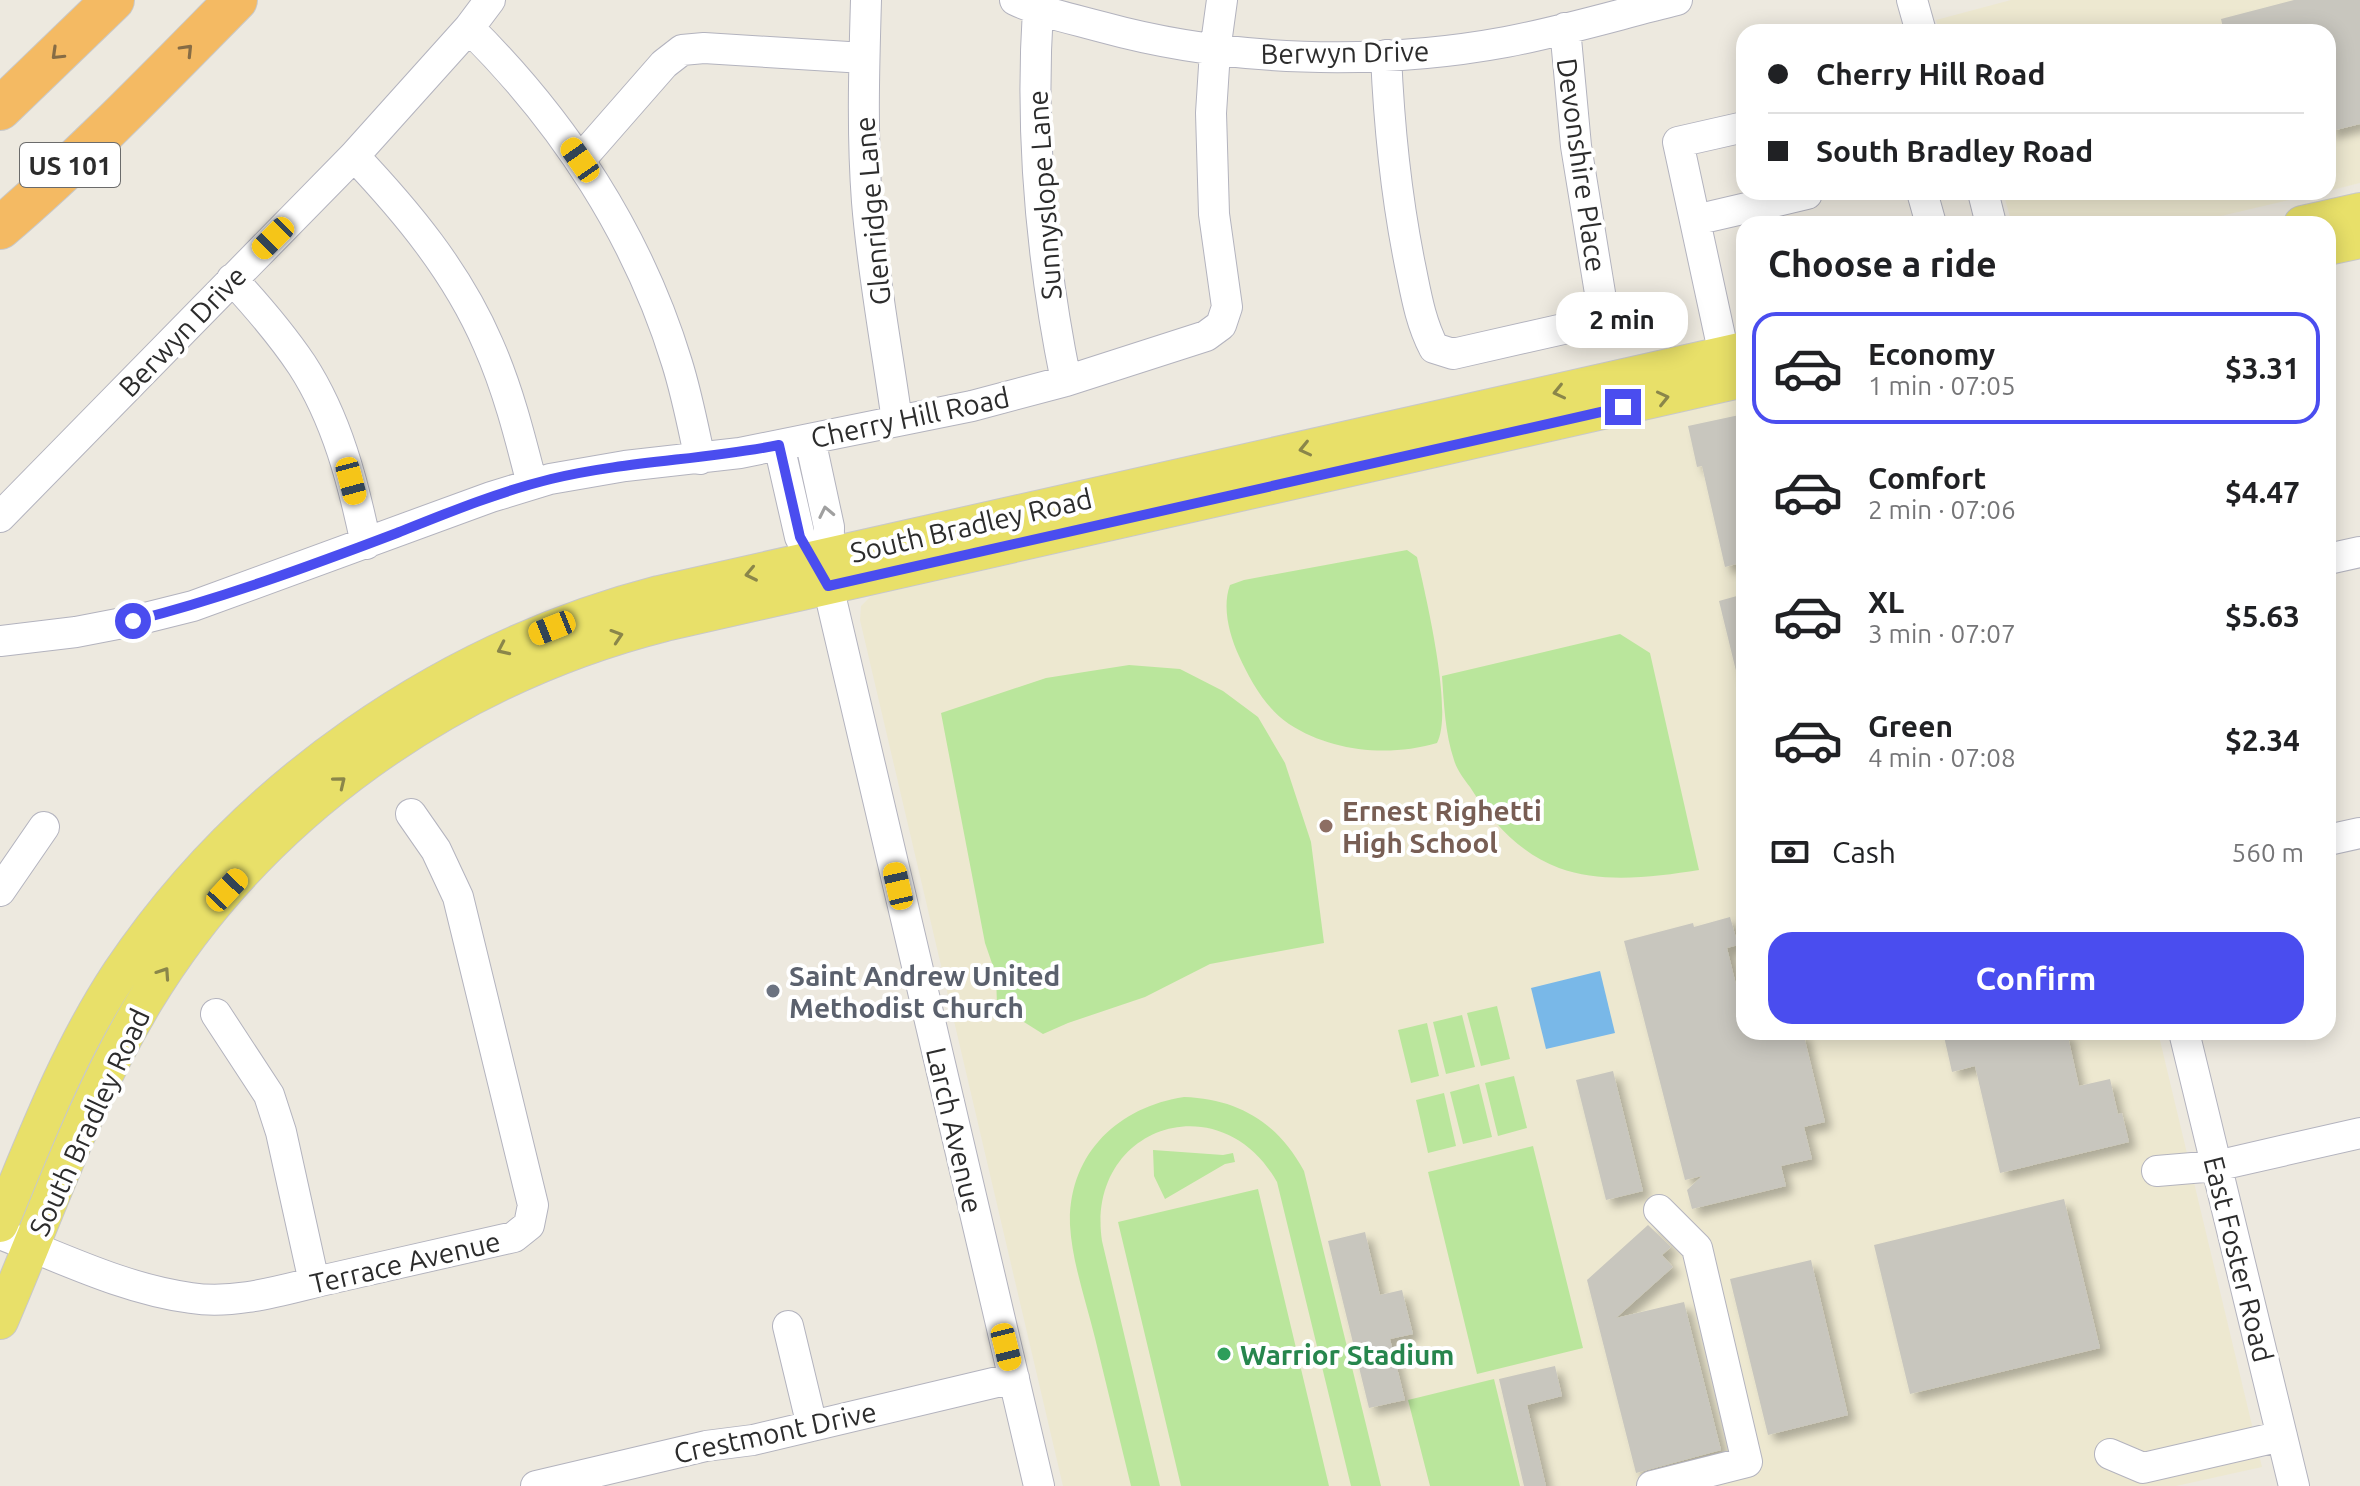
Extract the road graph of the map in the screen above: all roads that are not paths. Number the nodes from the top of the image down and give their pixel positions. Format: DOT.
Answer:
graph roads {
  1 [pos="113,0"];
  2 [pos="236,0"];
  3 [pos="490,0"];
  4 [pos="866,0"];
  5 [pos="1222,0"];
  6 [pos="1677,0"];
  7 [pos="1912,0"];
  8 [pos="1026,4"];
  9 [pos="1919,24"];
  10 [pos="469,28"];
  11 [pos="1565,28"];
  12 [pos="1215,51"];
  13 [pos="1386,55"];
  14 [pos="864,58"];
  15 [pos="138,100"];
  16 [pos="0,109"];
  17 [pos="1736,129"];
  18 [pos="354,156"];
  19 [pos="580,160"];
  20 [pos="1781,200"];
  21 [pos="2360,211"];
  22 [pos="2336,216"];
  23 [pos="1695,220"];
  24 [pos="0,228"];
  25 [pos="2360,240"];
  26 [pos="2336,245"];
  27 [pos="0,258"];
  28 [pos="232,279"];
  29 [pos="1736,358"];
  30 [pos="1736,361"];
  31 [pos="1066,381"];
  32 [pos="897,421"];
  33 [pos="810,439"];
  34 [pos="779,445"];
  35 [pos="700,459"];
  36 [pos="532,484"];
  37 [pos="0,517"];
  38 [pos="366,544"];
  39 [pos="2360,552"];
  40 [pos="2336,557"];
  41 [pos="823,568"];
  42 [pos="0,641"];
  43 [pos="411,814"];
  44 [pos="44,827"];
  45 [pos="2360,833"];
  46 [pos="2336,838"];
  47 [pos="0,891"];
  48 [pos="216,1014"];
  49 [pos="2186,1040"];
  50 [pos="2360,1133"];
  51 [pos="2216,1166"];
  52 [pos="2157,1171"];
  53 [pos="1659,1210"];
  54 [pos="0,1224"];
  55 [pos="15,1240"];
  56 [pos="314,1282"];
  57 [pos="0,1321"];
  58 [pos="788,1326"];
  59 [pos="1014,1378"];
  60 [pos="812,1426"];
  61 [pos="2282,1436"];
  62 [pos="2110,1454"];
  63 [pos="536,1486"];
  64 [pos="1039,1486"];
  65 [pos="1652,1486"];
  66 [pos="2294,1486"];
  1 -- 16 [label="highway, US 101, one-way"];
  15 -- 2 [label="highway, US 101, one-way"];
  3 -- 10 [label="street, Berwyn Drive"];
  4 -- 14 [label="street, Glenridge Lane"];
  5 -- 12 [label="street, Cherry Hill Road"];
  6 -- 11 [label="street, Berwyn Drive"];
  7 -- 9 [label="street"];
  8 -- 12 [label="street, Berwyn Drive"];
  8 -- 31 [label="street, Sunnyslope Lane"];
  10 -- 18 [label="street, Berwyn Drive"];
  10 -- 19 [label="street"];
  11 -- 13 [label="street, Berwyn Drive"];
  11 -- 13 [label="street, Devonshire Place"];
  12 -- 13 [label="street, Berwyn Drive"];
  12 -- 31 [label="street, Cherry Hill Road"];
  14 -- 19 [label="street"];
  14 -- 32 [label="street, Glenridge Lane"];
  15 -- 24 [label="highway, US 101"];
  15 -- 27 [label="highway"];
  17 -- 23 [label="street"];
  18 -- 28 [label="street, Berwyn Drive"];
  18 -- 36 [label="street"];
  19 -- 35 [label="street"];
  20 -- 23 [label="street"];
  21 -- 22 [label="main road"];
  23 -- 29 [label="street"];
  25 -- 26 [label="main road"];
  28 -- 37 [label="street, Berwyn Drive"];
  28 -- 38 [label="street"];
  30 -- 41 [label="main road, South Bradley Road"];
  31 -- 32 [label="street, Cherry Hill Road"];
  32 -- 33 [label="street, Cherry Hill Road"];
  33 -- 34 [label="street, Cherry Hill Road"];
  41 -- 33 [label="street, one-way"];
  34 -- 35 [label="street, Cherry Hill Road"];
  34 -- 41 [label="street"];
  35 -- 36 [label="street, Cherry Hill Road"];
  36 -- 38 [label="street, Cherry Hill Road"];
  38 -- 42 [label="street, Cherry Hill Road"];
  39 -- 40 [label="street"];
  41 -- 54 [label="main road, South Bradley Road, one-way"];
  55 -- 41 [label="main road, South Bradley Road, one-way"];
  41 -- 59 [label="street, Larch Avenue"];
  43 -- 56 [label="street, Terrace Avenue"];
  44 -- 47 [label="street"];
  45 -- 46 [label="street"];
  48 -- 56 [label="street"];
  49 -- 51 [label="street, East Foster Road"];
  50 -- 51 [label="street"];
  51 -- 52 [label="street"];
  51 -- 61 [label="street, East Foster Road"];
  53 -- 65 [label="street"];
  55 -- 56 [label="street, Terrace Avenue"];
  55 -- 57 [label="main road, South Bradley Road"];
  58 -- 60 [label="street"];
  59 -- 60 [label="street, Crestmont Drive"];
  59 -- 64 [label="street, Larch Avenue"];
  60 -- 63 [label="street, Crestmont Drive"];
  61 -- 62 [label="street"];
  61 -- 66 [label="street, East Foster Road"];
}
